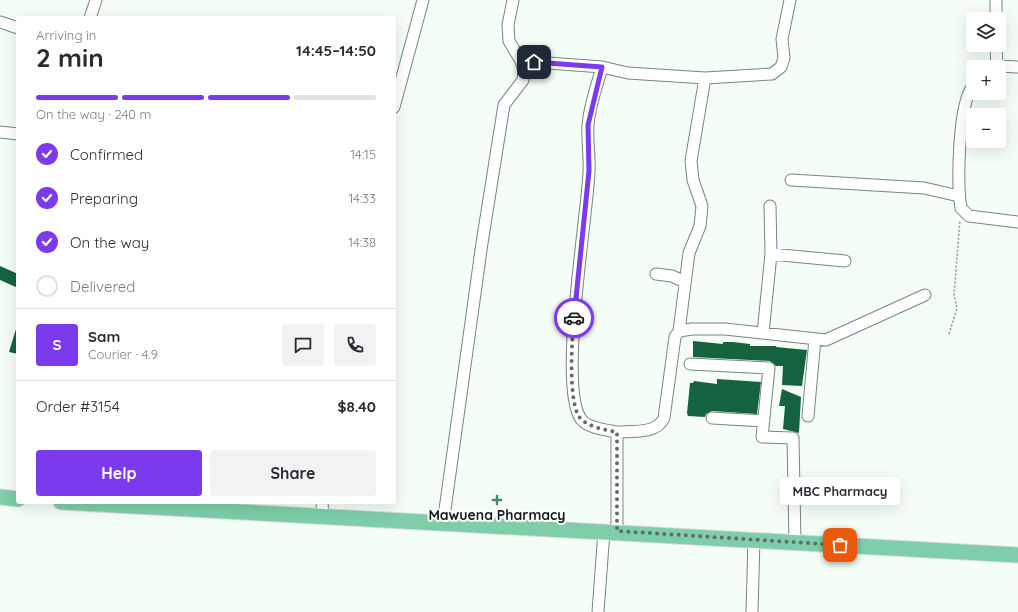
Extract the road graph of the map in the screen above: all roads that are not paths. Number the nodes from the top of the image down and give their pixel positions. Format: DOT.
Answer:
graph roads {
  1 [pos="96,0"];
  2 [pos="423,0"];
  3 [pos="513,0"];
  4 [pos="790,0"];
  5 [pos="996,0"];
  6 [pos="996,12"];
  7 [pos="91,16"];
  8 [pos="0,22"];
  9 [pos="16,27"];
  10 [pos="521,61"];
  11 [pos="1006,66"];
  12 [pos="602,67"];
  13 [pos="1018,67"];
  14 [pos="705,78"];
  15 [pos="396,92"];
  16 [pos="967,100"];
  17 [pos="0,132"];
  18 [pos="16,134"];
  19 [pos="791,180"];
  20 [pos="959,196"];
  21 [pos="770,206"];
  22 [pos="1018,222"];
  23 [pos="771,254"];
  24 [pos="845,261"];
  25 [pos="656,274"];
  26 [pos="684,282"];
  27 [pos="925,296"];
  28 [pos="678,331"];
  29 [pos="763,333"];
  30 [pos="815,339"];
  31 [pos="690,364"];
  32 [pos="808,416"];
  33 [pos="712,418"];
  34 [pos="764,421"];
  35 [pos="617,432"];
  36 [pos="0,497"];
  37 [pos="16,498"];
  38 [pos="94,504"];
  39 [pos="322,504"];
  40 [pos="323,518"];
  41 [pos="443,524"];
  42 [pos="611,531"];
  43 [pos="754,539"];
  44 [pos="794,542"];
  45 [pos="1018,555"];
  46 [pos="598,612"];
  47 [pos="752,612"];
  1 -- 7 [label="street"];
  2 -- 15 [label="street"];
  3 -- 10 [label="street"];
  4 -- 14 [label="street"];
  5 -- 6 [label="street"];
  8 -- 9 [label="street"];
  10 -- 12 [label="street"];
  10 -- 41 [label="street"];
  11 -- 13 [label="street"];
  12 -- 14 [label="street"];
  12 -- 35 [label="street"];
  14 -- 26 [label="street"];
  16 -- 20 [label="street"];
  17 -- 18 [label="street"];
  19 -- 20 [label="street"];
  20 -- 22 [label="street"];
  21 -- 23 [label="street"];
  23 -- 24 [label="street"];
  23 -- 29 [label="street"];
  25 -- 26 [label="street"];
  26 -- 28 [label="street"];
  27 -- 30 [label="street"];
  28 -- 29 [label="street"];
  28 -- 35 [label="street"];
  29 -- 30 [label="street"];
  30 -- 32 [label="street"];
  31 -- 34 [label="street"];
  33 -- 34 [label="street"];
  34 -- 44 [label="street"];
  35 -- 42 [label="street"];
  36 -- 37 [label="main road"];
  38 -- 40 [label="main road"];
  39 -- 40 [label="street"];
  40 -- 41 [label="main road"];
  41 -- 42 [label="main road"];
  42 -- 43 [label="main road"];
  42 -- 46 [label="street"];
  43 -- 44 [label="main road"];
  43 -- 47 [label="street"];
  44 -- 45 [label="main road"];
}
